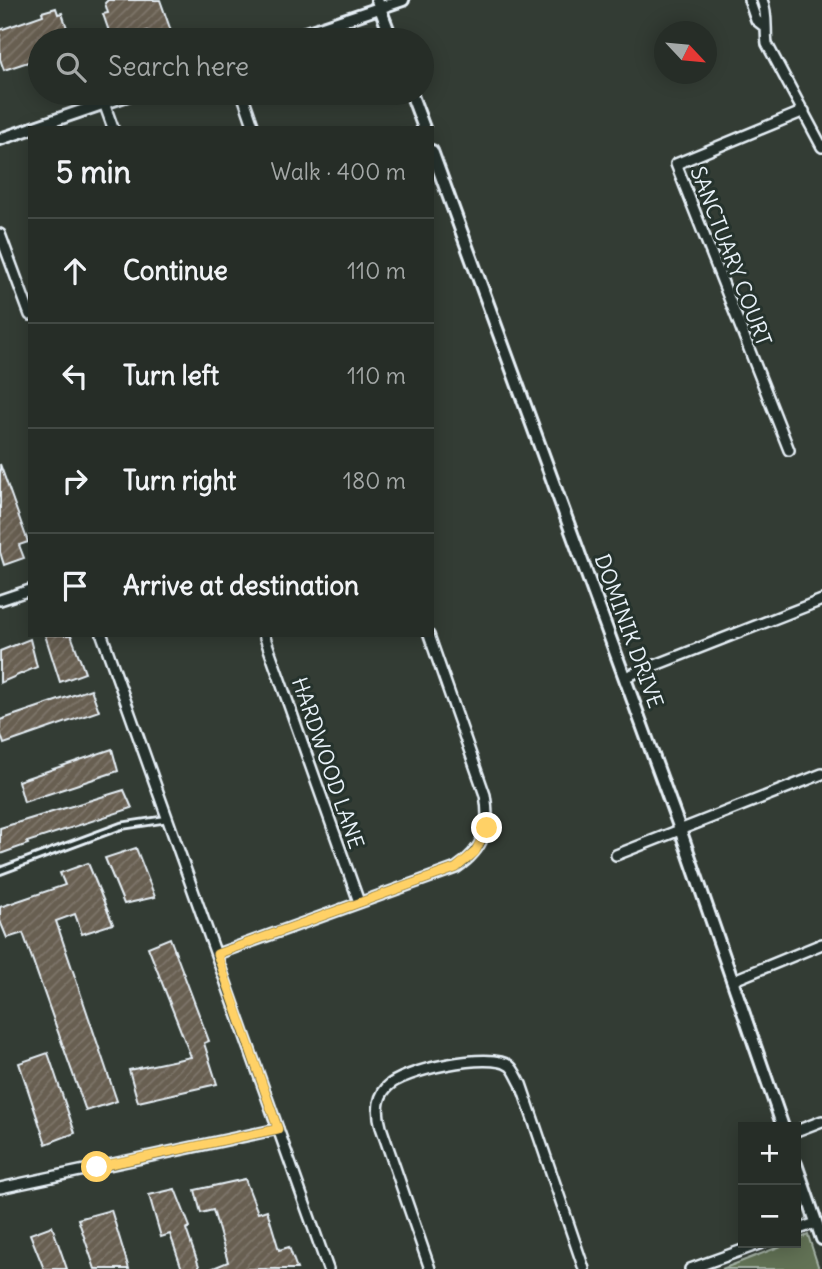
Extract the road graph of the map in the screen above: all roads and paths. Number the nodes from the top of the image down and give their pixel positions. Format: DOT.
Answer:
graph roads {
  1 [pos="403,0"];
  2 [pos="749,0"];
  3 [pos="762,0"];
  4 [pos="378,4"];
  5 [pos="765,27"];
  6 [pos="315,28"];
  7 [pos="387,28"];
  8 [pos="98,105"];
  9 [pos="105,105"];
  10 [pos="246,105"];
  11 [pos="415,105"];
  12 [pos="804,111"];
  13 [pos="37,126"];
  14 [pos="112,126"];
  15 [pos="253,126"];
  16 [pos="423,126"];
  17 [pos="28,129"];
  18 [pos="0,139"];
  19 [pos="822,146"];
  20 [pos="434,156"];
  21 [pos="0,234"];
  22 [pos="28,310"];
  23 [pos="789,450"];
  24 [pos="28,591"];
  25 [pos="0,600"];
  26 [pos="822,600"];
  27 [pos="103,637"];
  28 [pos="265,637"];
  29 [pos="430,637"];
  30 [pos="625,677"];
  31 [pos="822,774"];
  32 [pos="167,819"];
  33 [pos="680,830"];
  34 [pos="616,855"];
  35 [pos="0,871"];
  36 [pos="359,902"];
  37 [pos="822,944"];
  38 [pos="217,954"];
  39 [pos="734,980"];
  40 [pos="822,1121"];
  41 [pos="781,1122"];
  42 [pos="278,1129"];
  43 [pos="801,1129"];
  44 [pos="801,1179"];
  45 [pos="0,1188"];
  46 [pos="816,1223"];
  47 [pos="801,1228"];
  48 [pos="822,1239"];
  49 [pos="747,1248"];
  50 [pos="328,1269"];
  51 [pos="430,1269"];
  52 [pos="584,1269"];
  53 [pos="690,1269"];
  1 -- 4 [label="street"];
  2 -- 5 [label="street"];
  3 -- 5 [label="street"];
  4 -- 6 [label="street"];
  4 -- 7 [label="street"];
  5 -- 12 [label="street"];
  8 -- 13 [label="street"];
  9 -- 14 [label="street"];
  10 -- 15 [label="street"];
  11 -- 16 [label="street"];
  12 -- 19 [label="street"];
  12 -- 23 [label="street, SANCTUARY COURT"];
  17 -- 18 [label="street"];
  20 -- 30 [label="street, DOMINIK DRIVE"];
  21 -- 22 [label="street"];
  24 -- 25 [label="street"];
  26 -- 30 [label="street"];
  27 -- 32 [label="street"];
  28 -- 36 [label="street, HARDWOOD LANE"];
  29 -- 36 [label="street"];
  30 -- 33 [label="street, DOMINIK DRIVE"];
  31 -- 33 [label="street"];
  32 -- 35 [label="lane"];
  32 -- 38 [label="street"];
  33 -- 34 [label="street"];
  33 -- 39 [label="street, DOMINIK DRIVE"];
  36 -- 38 [label="street"];
  37 -- 39 [label="street"];
  38 -- 42 [label="street"];
  39 -- 41 [label="street, DOMINIK DRIVE"];
  40 -- 43 [label="street"];
  42 -- 45 [label="street"];
  42 -- 50 [label="street"];
  44 -- 46 [label="street"];
  46 -- 47 [label="street"];
  46 -- 48 [label="street"];
  49 -- 53 [label="street"];
  51 -- 52 [label="street"];
}
